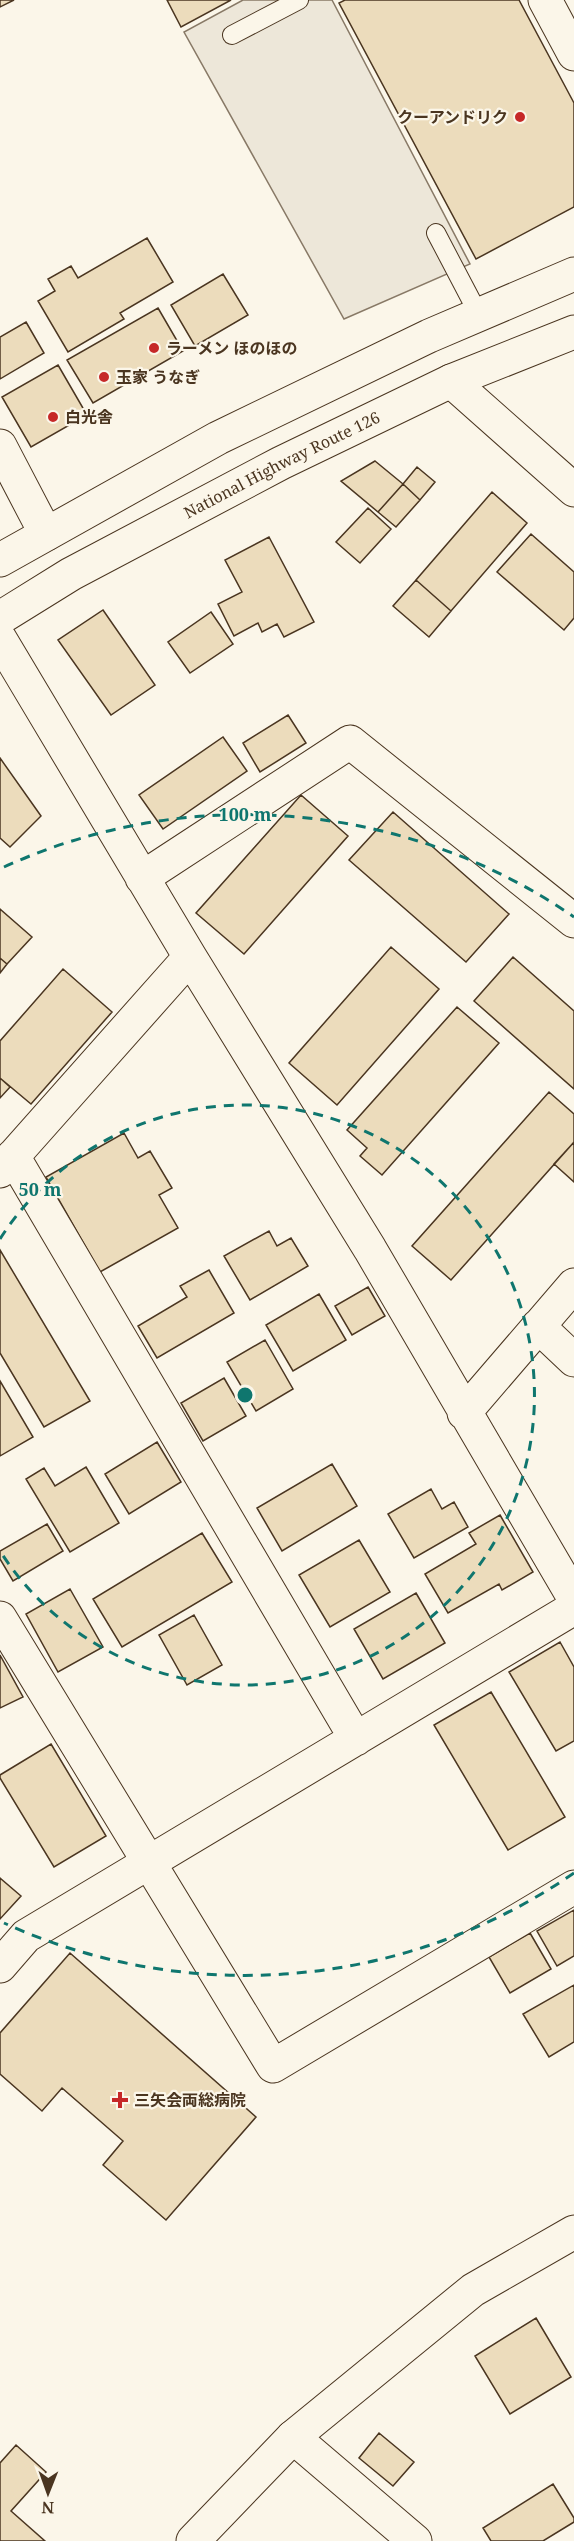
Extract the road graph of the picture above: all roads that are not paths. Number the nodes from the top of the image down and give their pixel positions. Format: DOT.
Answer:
graph roads {
  1 [pos="298,0"];
  2 [pos="545,0"];
  3 [pos="232,35"];
  4 [pos="574,54"];
  5 [pos="436,233"];
  6 [pos="574,274"];
  7 [pos="479,315"];
  8 [pos="574,332"];
  9 [pos="451,381"];
  10 [pos="0,446"];
  11 [pos="574,490"];
  12 [pos="46,534"];
  13 [pos="0,560"];
  14 [pos="0,618"];
  15 [pos="0,639"];
  16 [pos="142,878"];
  17 [pos="574,921"];
  18 [pos="190,957"];
  19 [pos="7,1163"];
  20 [pos="574,1285"];
  21 [pos="538,1326"];
  22 [pos="574,1360"];
  23 [pos="464,1413"];
  24 [pos="574,1598"];
  25 [pos="574,1608"];
  26 [pos="0,1618"];
  27 [pos="356,1739"];
  28 [pos="149,1863"];
  29 [pos="574,1887"];
  30 [pos="0,1966"];
  31 [pos="574,2232"];
  32 [pos="293,2437"];
  33 [pos="193,2541"];
  34 [pos="415,2541"];
  1 -- 3 [label="lane"];
  2 -- 4 [label="main road"];
  5 -- 7 [label="lane"];
  6 -- 7 [label="main road"];
  7 -- 12 [label="main road"];
  8 -- 9 [label="main road, National Highway Route 126"];
  9 -- 11 [label="main road"];
  9 -- 14 [label="main road, National Highway Route 126"];
  10 -- 12 [label="main road"];
  12 -- 13 [label="main road"];
  15 -- 16 [label="main road"];
  16 -- 17 [label="main road"];
  16 -- 18 [label="main road"];
  18 -- 19 [label="main road"];
  18 -- 23 [label="main road"];
  19 -- 27 [label="main road"];
  20 -- 21 [label="main road"];
  21 -- 22 [label="main road"];
  21 -- 23 [label="main road"];
  23 -- 24 [label="main road"];
  25 -- 27 [label="main road"];
  26 -- 28 [label="main road"];
  27 -- 28 [label="main road"];
  28 -- 29 [label="main road"];
  28 -- 30 [label="main road"];
  31 -- 32 [label="main road"];
  32 -- 33 [label="main road"];
  32 -- 34 [label="main road"];
}
